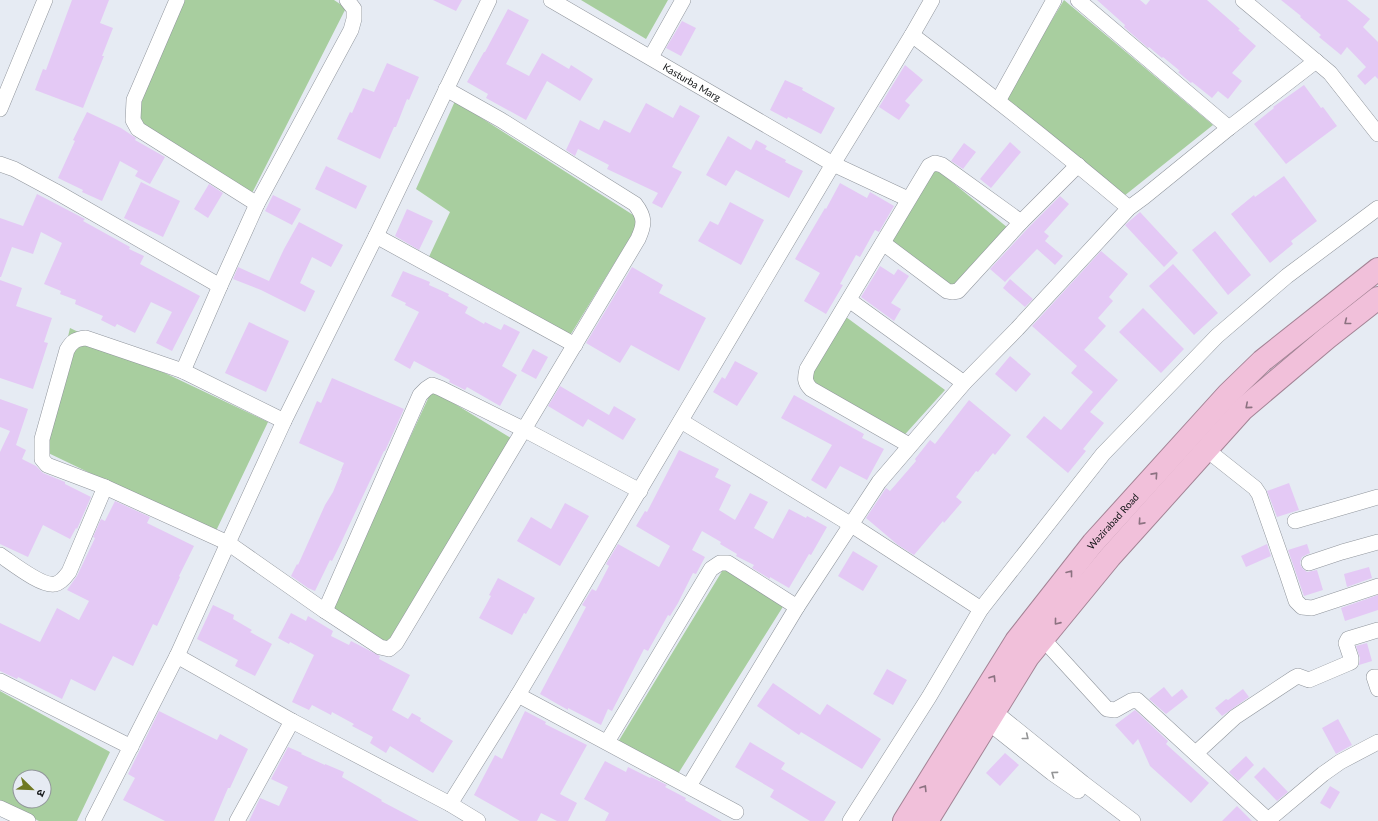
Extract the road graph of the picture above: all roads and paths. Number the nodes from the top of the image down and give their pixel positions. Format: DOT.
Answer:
graph roads {
  1 [pos="45,0"];
  2 [pos="177,0"];
  3 [pos="347,0"];
  4 [pos="489,0"];
  5 [pos="551,0"];
  6 [pos="683,0"];
  7 [pos="932,0"];
  8 [pos="1054,0"];
  9 [pos="1078,0"];
  10 [pos="1243,0"];
  11 [pos="912,35"];
  12 [pos="651,57"];
  13 [pos="1316,61"];
  14 [pos="446,89"];
  15 [pos="998,101"];
  16 [pos="0,109"];
  17 [pos="1229,128"];
  18 [pos="1378,134"];
  19 [pos="0,164"];
  20 [pos="833,164"];
  21 [pos="1078,165"];
  22 [pos="908,199"];
  23 [pos="257,204"];
  24 [pos="1129,208"];
  25 [pos="1378,208"];
  26 [pos="1021,222"];
  27 [pos="376,236"];
  28 [pos="882,243"];
  29 [pos="1378,269"];
  30 [pos="220,286"];
  31 [pos="1378,298"];
  32 [pos="849,300"];
  33 [pos="575,345"];
  34 [pos="183,371"];
  35 [pos="964,383"];
  36 [pos="681,420"];
  37 [pos="284,421"];
  38 [pos="525,430"];
  39 [pos="910,445"];
  40 [pos="1206,450"];
  41 [pos="105,487"];
  42 [pos="640,491"];
  43 [pos="1378,497"];
  44 [pos="1296,521"];
  45 [pos="850,524"];
  46 [pos="1378,542"];
  47 [pos="228,543"];
  48 [pos="0,555"];
  49 [pos="1309,563"];
  50 [pos="1378,586"];
  51 [pos="797,607"];
  52 [pos="981,609"];
  53 [pos="325,611"];
  54 [pos="1378,630"];
  55 [pos="1043,639"];
  56 [pos="177,656"];
  57 [pos="1378,677"];
  58 [pos="0,681"];
  59 [pos="1378,689"];
  60 [pos="518,695"];
  61 [pos="992,717"];
  62 [pos="292,721"];
  63 [pos="607,742"];
  64 [pos="1378,742"];
  65 [pos="131,747"];
  66 [pos="1196,753"];
  67 [pos="689,786"];
  68 [pos="450,804"];
  69 [pos="0,808"];
  70 [pos="736,812"];
  71 [pos="1268,820"];
  72 [pos="28,821"];
  73 [pos="93,821"];
  74 [pos="237,821"];
  75 [pos="478,821"];
  76 [pos="850,821"];
  77 [pos="904,821"];
  78 [pos="927,821"];
  79 [pos="1119,821"];
  80 [pos="1133,821"];
  1 -- 16 [label="street"];
  2 -- 23 [label="street"];
  3 -- 23 [label="street"];
  4 -- 14 [label="street"];
  5 -- 12 [label="street, Kasturba Marg"];
  6 -- 12 [label="street"];
  7 -- 11 [label="street"];
  8 -- 15 [label="street"];
  9 -- 17 [label="street"];
  10 -- 13 [label="street"];
  11 -- 15 [label="street"];
  11 -- 20 [label="street"];
  12 -- 20 [label="street, Kasturba Marg"];
  13 -- 17 [label="street"];
  13 -- 18 [label="street"];
  14 -- 27 [label="street"];
  14 -- 33 [label="street"];
  15 -- 21 [label="street"];
  17 -- 24 [label="street"];
  19 -- 30 [label="street"];
  20 -- 22 [label="street, Kasturba Marg"];
  20 -- 36 [label="street"];
  21 -- 24 [label="street"];
  21 -- 26 [label="street"];
  22 -- 26 [label="street"];
  22 -- 28 [label="street"];
  23 -- 30 [label="street"];
  24 -- 35 [label="street"];
  25 -- 52 [label="street"];
  26 -- 28 [label="street"];
  27 -- 33 [label="street"];
  27 -- 37 [label="street"];
  28 -- 32 [label="street"];
  77 -- 29 [label="highway, Wazirabad Road, one-way"];
  30 -- 34 [label="street"];
  31 -- 40 [label="highway, one-way"];
  32 -- 35 [label="street"];
  32 -- 39 [label="street"];
  33 -- 38 [label="street"];
  34 -- 37 [label="street"];
  34 -- 41 [label="street"];
  35 -- 39 [label="street"];
  36 -- 42 [label="street"];
  36 -- 45 [label="street"];
  37 -- 47 [label="street"];
  38 -- 42 [label="street"];
  38 -- 53 [label="street"];
  38 -- 53 [label="street"];
  39 -- 45 [label="street"];
  40 -- 50 [label="street"];
  40 -- 55 [label="highway, one-way"];
  41 -- 47 [label="street"];
  41 -- 48 [label="street"];
  42 -- 60 [label="street"];
  43 -- 44 [label="street"];
  45 -- 51 [label="street"];
  45 -- 52 [label="street"];
  46 -- 49 [label="street"];
  47 -- 53 [label="street"];
  47 -- 56 [label="street"];
  51 -- 63 [label="street"];
  51 -- 67 [label="street"];
  52 -- 76 [label="street"];
  54 -- 66 [label="street"];
  55 -- 61 [label="highway"];
  55 -- 66 [label="street"];
  56 -- 62 [label="street"];
  56 -- 65 [label="street"];
  57 -- 59 [label="street"];
  58 -- 65 [label="street"];
  60 -- 63 [label="street"];
  60 -- 68 [label="street"];
  61 -- 78 [label="highway"];
  79 -- 61 [label="street, one-way"];
  61 -- 80 [label="street, one-way"];
  62 -- 68 [label="street"];
  62 -- 74 [label="street"];
  63 -- 67 [label="street"];
  64 -- 71 [label="street"];
  65 -- 73 [label="street"];
  66 -- 71 [label="street"];
  67 -- 70 [label="street"];
  68 -- 75 [label="street"];
  69 -- 72 [label="street"];
}
